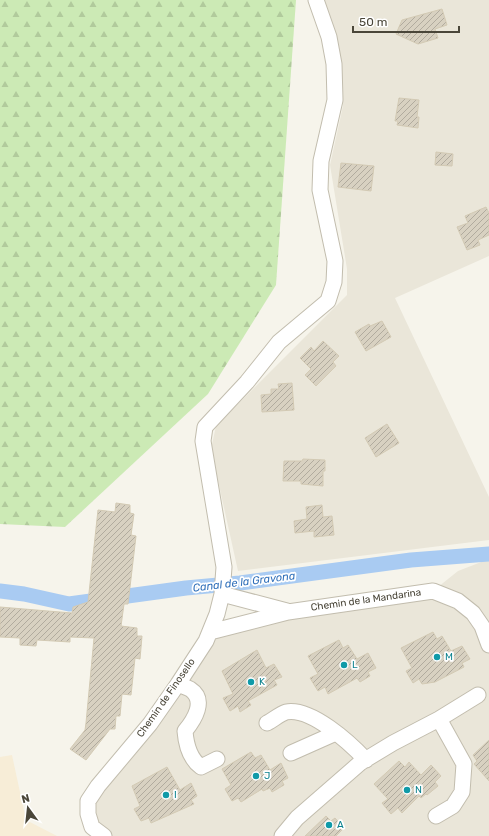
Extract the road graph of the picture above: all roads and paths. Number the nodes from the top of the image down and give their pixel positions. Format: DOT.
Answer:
graph roads {
  1 [pos="316,0"];
  2 [pos="222,594"];
  3 [pos="288,612"];
  4 [pos="210,632"];
  5 [pos="489,645"];
  6 [pos="178,684"];
  7 [pos="478,695"];
  8 [pos="439,719"];
  9 [pos="267,723"];
  10 [pos="336,733"];
  11 [pos="291,753"];
  12 [pos="217,759"];
  13 [pos="366,760"];
  14 [pos="436,816"];
  15 [pos="104,836"];
  16 [pos="282,836"];
  1 -- 2 [label="street, Chemin de Finosello"];
  2 -- 3 [label="street, Chemin de la Mandarina"];
  2 -- 4 [label="street, Chemin de Finosello"];
  3 -- 4 [label="street, Chemin de la Mandarina"];
  3 -- 5 [label="street, Chemin de la Mandarina"];
  4 -- 6 [label="street, Chemin de Finosello"];
  6 -- 12 [label="street"];
  6 -- 15 [label="street, Chemin de Finosello"];
  7 -- 8 [label="street"];
  8 -- 13 [label="street"];
  8 -- 14 [label="street"];
  9 -- 10 [label="street"];
  10 -- 11 [label="street"];
  10 -- 13 [label="street"];
  13 -- 16 [label="street"];
}
